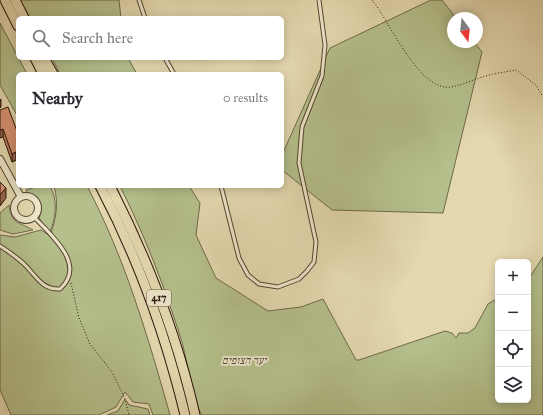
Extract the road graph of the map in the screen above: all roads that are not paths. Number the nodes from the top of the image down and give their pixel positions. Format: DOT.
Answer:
graph roads {
  1 [pos="5,0"];
  2 [pos="15,0"];
  3 [pos="139,0"];
  4 [pos="319,0"];
  5 [pos="23,16"];
  6 [pos="144,16"];
  7 [pos="16,22"];
  8 [pos="36,60"];
  9 [pos="45,60"];
  10 [pos="166,60"];
  11 [pos="42,72"];
  12 [pos="51,72"];
  13 [pos="173,72"];
  14 [pos="0,159"];
  15 [pos="101,188"];
  16 [pos="111,188"];
  17 [pos="222,188"];
  18 [pos="21,198"];
  19 [pos="34,217"];
  20 [pos="0,246"];
  21 [pos="185,415"];
  22 [pos="195,415"];
  1 -- 7 [label="main road"];
  2 -- 5 [label="main road"];
  3 -- 6 [label="lane"];
  4 -- 17 [label="lane"];
  8 -- 11 [label="main road"];
  9 -- 12 [label="main road"];
  10 -- 13 [label="lane"];
  14 -- 18 [label="street"];
  15 -- 21 [label="main road, 417"];
  16 -- 22 [label="main road, 417"];
  18 -- 19 [label="street"];
  18 -- 19 [label="street"];
  19 -- 20 [label="lane"];
}
